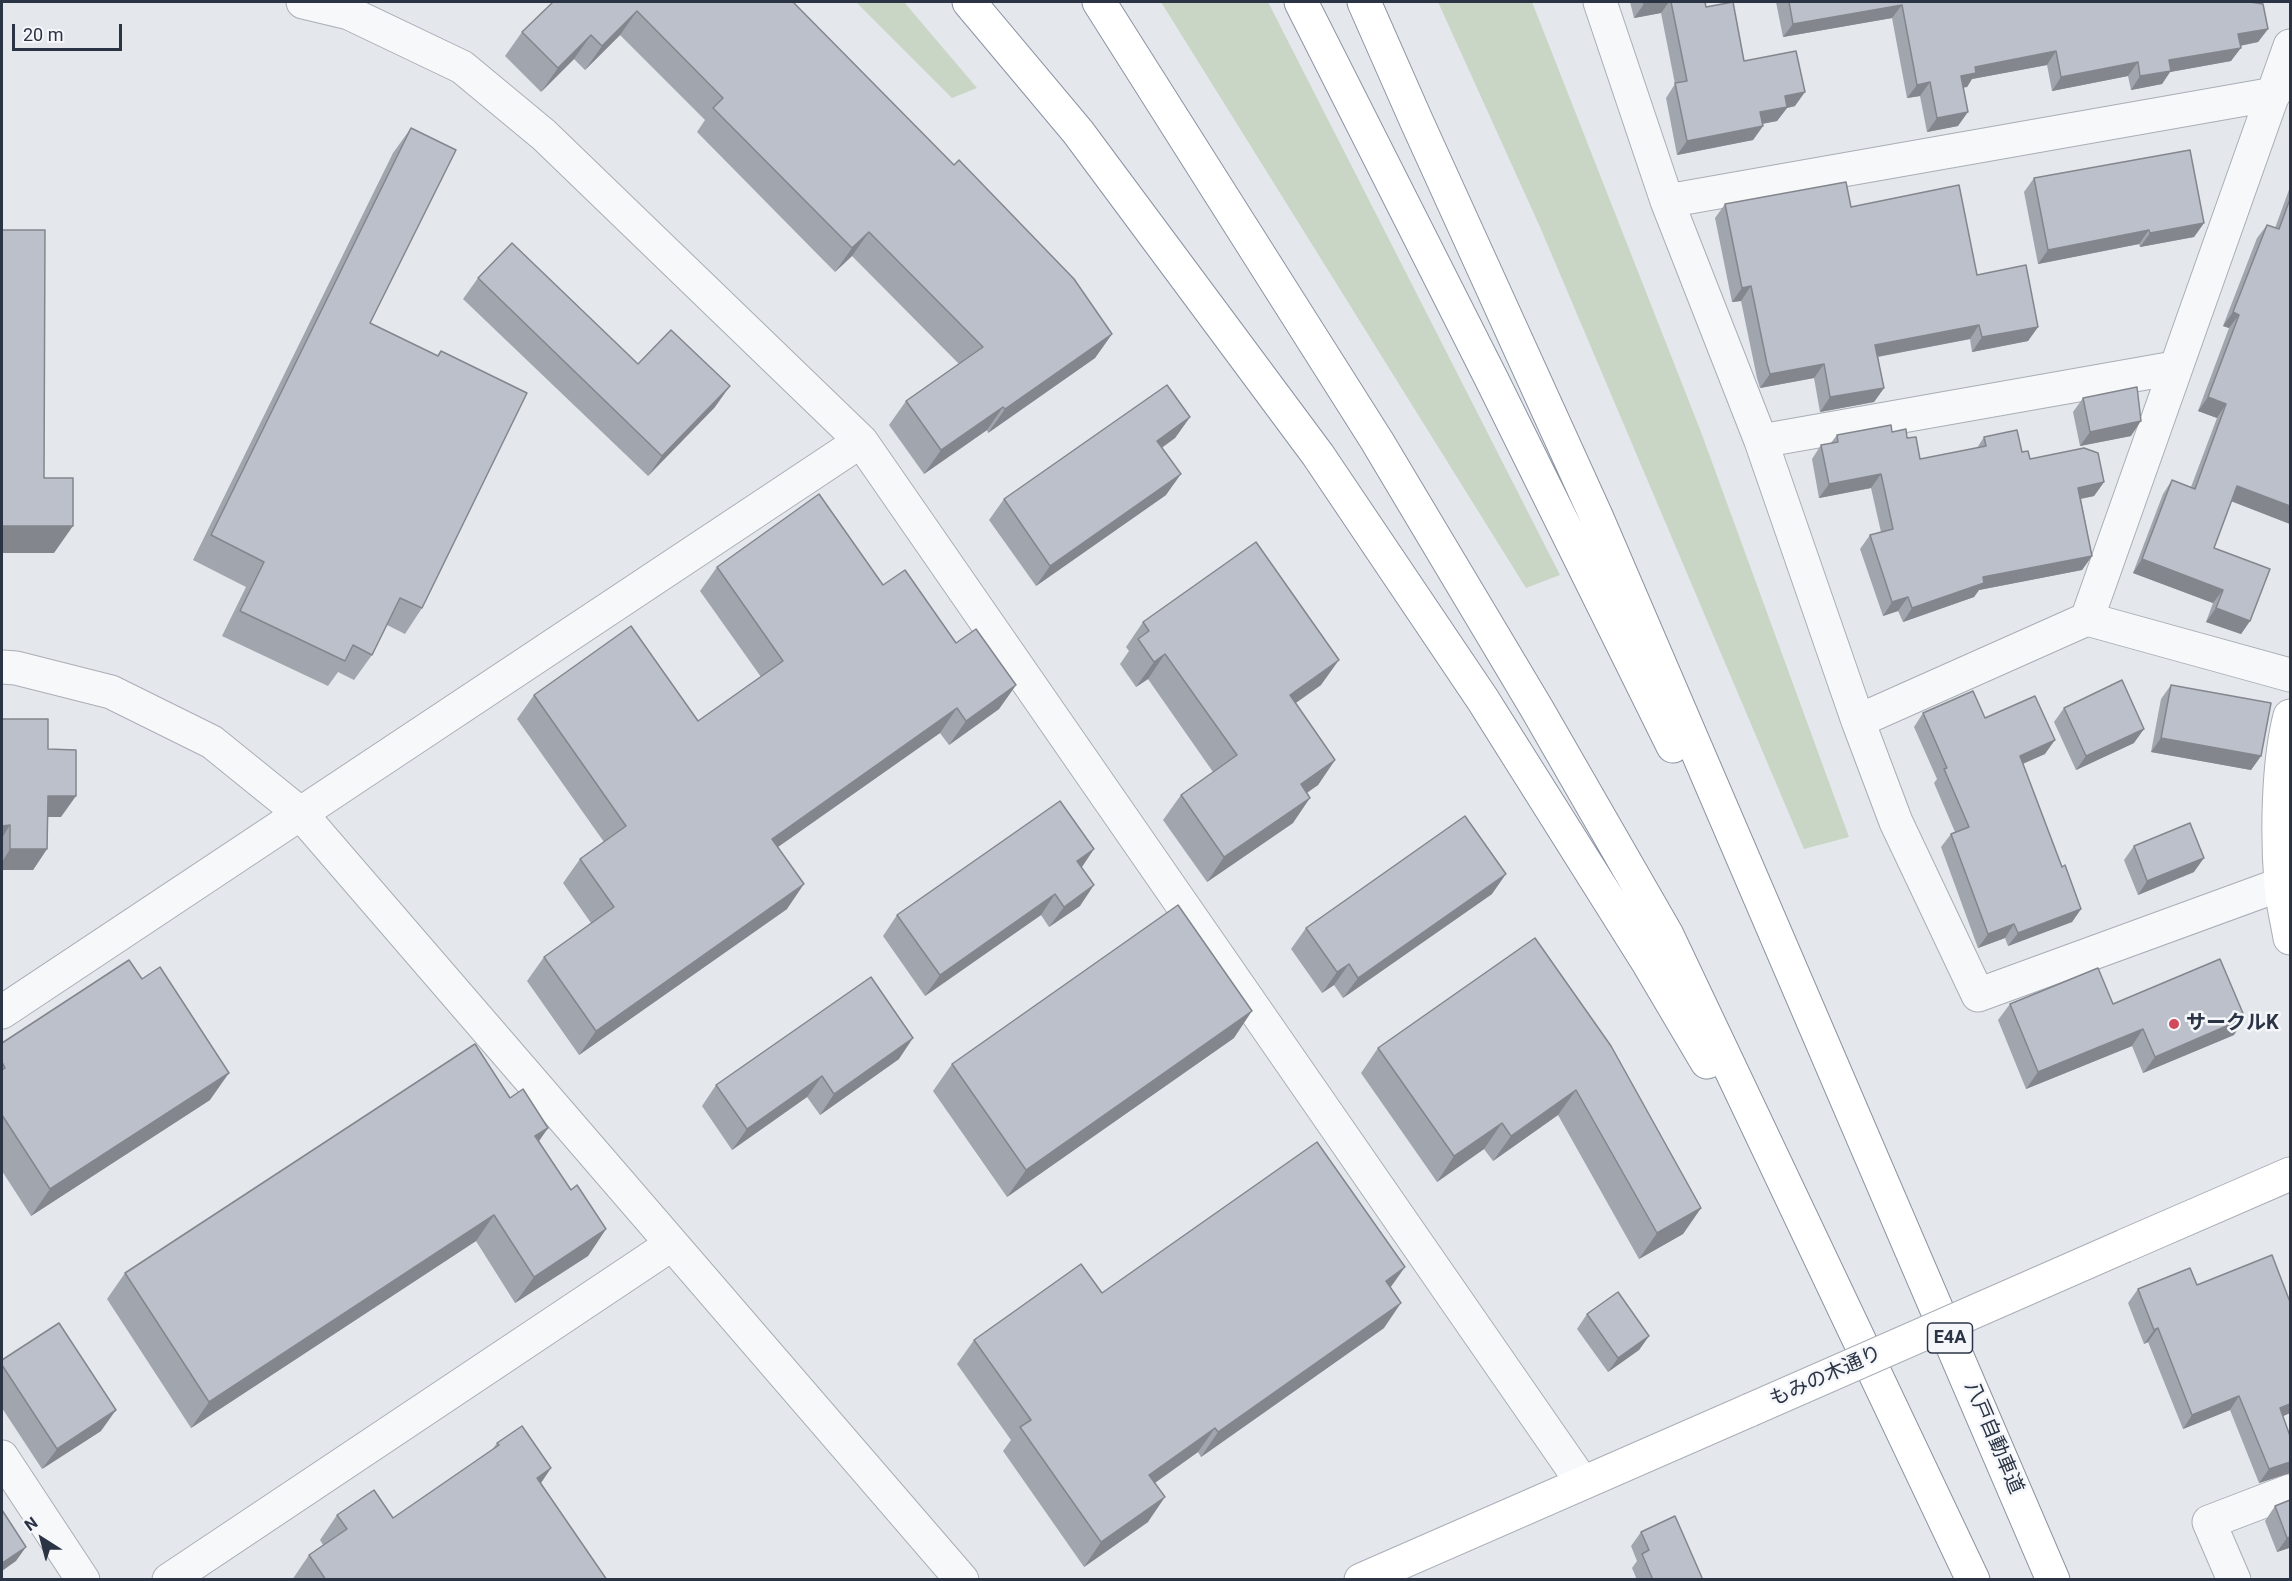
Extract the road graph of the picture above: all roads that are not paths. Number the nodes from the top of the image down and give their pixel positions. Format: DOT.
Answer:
graph roads {
  1 [pos="303,2"];
  2 [pos="969,2"];
  3 [pos="1099,2"];
  4 [pos="1300,2"];
  5 [pos="1364,2"];
  6 [pos="1600,2"];
  7 [pos="2290,46"];
  8 [pos="2274,94"];
  9 [pos="1667,201"];
  10 [pos="2174,368"];
  11 [pos="861,441"];
  12 [pos="1761,441"];
  13 [pos="2087,619"];
  14 [pos="2,667"];
  15 [pos="2290,675"];
  16 [pos="2290,716"];
  17 [pos="1858,721"];
  18 [pos="301,814"];
  19 [pos="2286,883"];
  20 [pos="2290,938"];
  21 [pos="2,1012"];
  22 [pos="1846,1098"];
  23 [pos="2290,1174"];
  24 [pos="672,1244"];
  25 [pos="1820,1255"];
  26 [pos="2,1457"];
  27 [pos="1582,1482"];
  28 [pos="2290,1491"];
  29 [pos="83,1580"];
  30 [pos="169,1580"];
  31 [pos="962,1580"];
  32 [pos="1361,1580"];
  33 [pos="1973,1580"];
  34 [pos="2053,1580"];
  35 [pos="2234,1580"];
  1 -- 11 [label="street"];
  2 -- 25 [label="main road"];
  3 -- 25 [label="main road"];
  4 -- 22 [label="main road"];
  5 -- 22 [label="main road"];
  6 -- 9 [label="street"];
  7 -- 8 [label="street"];
  8 -- 9 [label="street"];
  8 -- 10 [label="street"];
  9 -- 12 [label="street"];
  10 -- 12 [label="street"];
  10 -- 13 [label="street"];
  11 -- 18 [label="street"];
  11 -- 27 [label="street"];
  12 -- 17 [label="street"];
  13 -- 15 [label="street"];
  13 -- 17 [label="street"];
  14 -- 18 [label="street"];
  16 -- 19 [label="main road"];
  17 -- 19 [label="street"];
  18 -- 21 [label="street"];
  18 -- 24 [label="street"];
  19 -- 20 [label="main road"];
  22 -- 34 [label="main road, 八戸自動車道 / E4A"];
  23 -- 27 [label="main road, もみの木通り, bridge"];
  24 -- 30 [label="street"];
  24 -- 31 [label="street"];
  25 -- 33 [label="main road"];
  26 -- 29 [label="street"];
  27 -- 32 [label="main road, もみの木通り"];
  28 -- 35 [label="street"];
}
